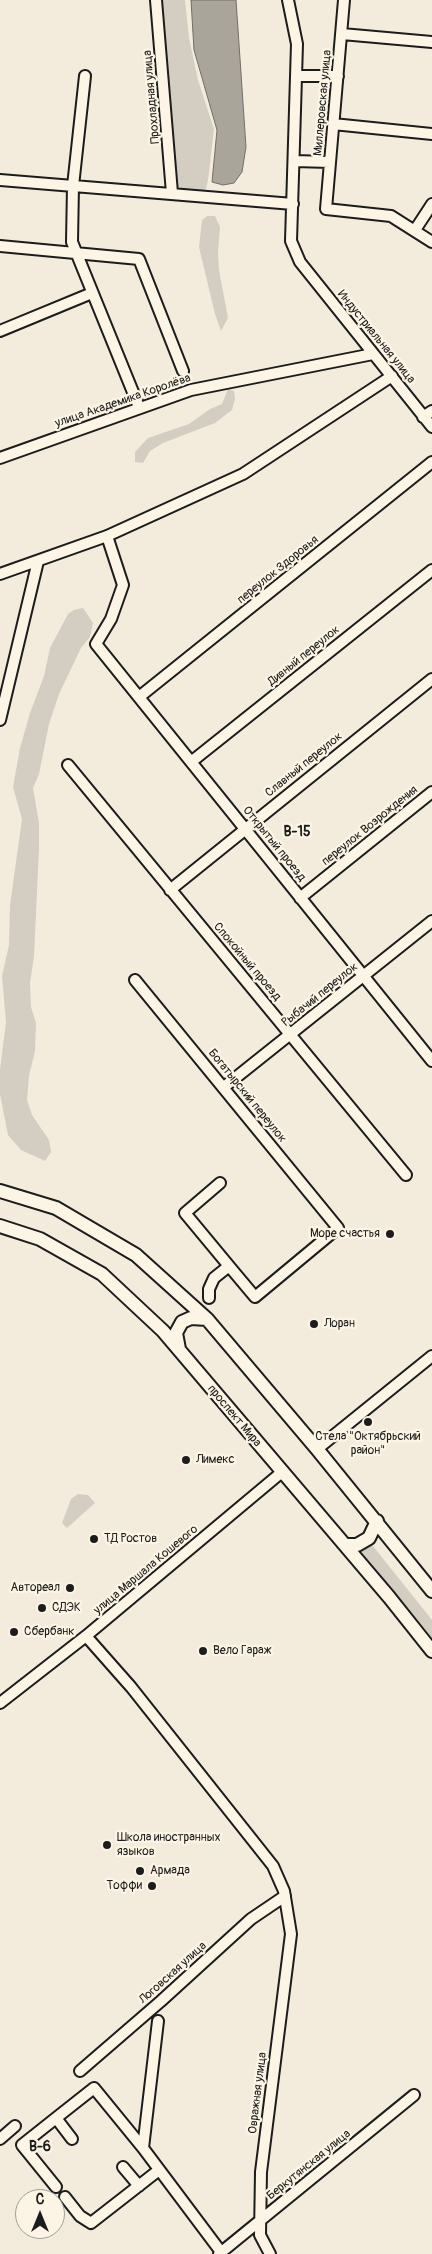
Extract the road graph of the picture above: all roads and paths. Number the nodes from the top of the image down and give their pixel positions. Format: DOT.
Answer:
graph roads {
  1 [pos="156,0"];
  2 [pos="288,0"];
  3 [pos="344,0"];
  4 [pos="342,34"];
  5 [pos="432,42"];
  6 [pos="85,76"];
  7 [pos="296,76"];
  8 [pos="338,76"];
  9 [pos="333,124"];
  10 [pos="432,134"];
  11 [pos="294,161"];
  12 [pos="330,162"];
  13 [pos="0,180"];
  14 [pos="73,186"];
  15 [pos="172,193"];
  16 [pos="293,204"];
  17 [pos="432,204"];
  18 [pos="415,230"];
  19 [pos="432,242"];
  20 [pos="0,246"];
  21 [pos="76,252"];
  22 [pos="92,293"];
  23 [pos="0,331"];
  24 [pos="373,354"];
  25 [pos="183,371"];
  26 [pos="392,376"];
  27 [pos="139,407"];
  28 [pos="428,414"];
  29 [pos="432,427"];
  30 [pos="0,458"];
  31 [pos="432,462"];
  32 [pos="107,536"];
  33 [pos="38,561"];
  34 [pos="432,570"];
  35 [pos="0,574"];
  36 [pos="432,679"];
  37 [pos="139,697"];
  38 [pos="0,720"];
  39 [pos="191,762"];
  40 [pos="68,765"];
  41 [pos="432,792"];
  42 [pos="245,829"];
  43 [pos="170,890"];
  44 [pos="300,898"];
  45 [pos="432,921"];
  46 [pos="363,976"];
  47 [pos="135,980"];
  48 [pos="291,1035"];
  49 [pos="428,1048"];
  50 [pos="432,1061"];
  51 [pos="224,1087"];
  52 [pos="406,1175"];
  53 [pos="220,1183"];
  54 [pos="0,1191"];
  55 [pos="0,1226"];
  56 [pos="229,1266"];
  57 [pos="209,1298"];
  58 [pos="207,1319"];
  59 [pos="179,1349"];
  60 [pos="432,1357"];
  61 [pos="318,1450"];
  62 [pos="281,1471"];
  63 [pos="377,1521"];
  64 [pos="345,1545"];
  65 [pos="432,1591"];
  66 [pos="86,1636"];
  67 [pos="432,1651"];
  68 [pos="0,1700"];
  69 [pos="0,1703"];
  70 [pos="285,1896"];
  71 [pos="158,2021"];
  72 [pos="80,2071"];
  73 [pos="414,2095"];
  74 [pos="56,2118"];
  75 [pos="15,2126"];
  76 [pos="0,2139"];
  77 [pos="72,2139"];
  78 [pos="143,2148"];
  79 [pos="123,2167"];
  80 [pos="159,2170"];
  81 [pos="56,2186"];
  82 [pos="139,2186"];
  83 [pos="65,2198"];
  84 [pos="260,2220"];
  85 [pos="220,2253"];
  86 [pos="270,2254"];
  1 -- 15 [label="street, Прохладная улица"];
  2 -- 7 [label="street, Индустриальная улица"];
  3 -- 4 [label="street, Миллеровская улица"];
  4 -- 5 [label="street"];
  4 -- 8 [label="street, Миллеровская улица"];
  6 -- 14 [label="street"];
  7 -- 8 [label="street"];
  7 -- 11 [label="street, Индустриальная улица"];
  8 -- 9 [label="street, Миллеровская улица"];
  9 -- 10 [label="street"];
  9 -- 12 [label="street, Миллеровская улица"];
  11 -- 12 [label="street"];
  11 -- 16 [label="street, Индустриальная улица"];
  12 -- 18 [label="street, Миллеровская улица"];
  13 -- 14 [label="street"];
  14 -- 15 [label="street"];
  14 -- 21 [label="street"];
  15 -- 16 [label="street"];
  16 -- 24 [label="street, Индустриальная улица"];
  17 -- 18 [label="street"];
  18 -- 19 [label="street"];
  20 -- 21 [label="street"];
  21 -- 22 [label="street"];
  21 -- 25 [label="street"];
  22 -- 23 [label="street"];
  22 -- 27 [label="street"];
  24 -- 26 [label="street, Индустриальная улица"];
  24 -- 27 [label="street, улица Академика Королёва"];
  26 -- 28 [label="street, Индустриальная улица"];
  26 -- 32 [label="street"];
  27 -- 30 [label="street, улица Академика Королёва"];
  28 -- 29 [label="street, Индустриальная улица"];
  31 -- 37 [label="street, переулок Здоровья"];
  32 -- 33 [label="street"];
  32 -- 37 [label="street, Открытый проезд"];
  33 -- 35 [label="street"];
  33 -- 38 [label="street"];
  34 -- 39 [label="street, Дивный переулок"];
  36 -- 42 [label="street, Славный переулок"];
  37 -- 39 [label="street, Открытый проезд"];
  39 -- 42 [label="street, Открытый проезд"];
  40 -- 43 [label="street, Спокойный проезд"];
  41 -- 44 [label="street, переулок Возрождения"];
  42 -- 43 [label="street, Славный переулок"];
  42 -- 44 [label="street, Открытый проезд"];
  43 -- 48 [label="street, Спокойный проезд"];
  44 -- 46 [label="street, Открытый проезд"];
  45 -- 46 [label="street, Рыбачий переулок"];
  46 -- 48 [label="street, Рыбачий переулок"];
  46 -- 49 [label="street, Открытый проезд"];
  47 -- 51 [label="street, Богатырский переулок"];
  48 -- 51 [label="street, Рыбачий переулок"];
  48 -- 52 [label="street, Спокойный проезд"];
  49 -- 50 [label="street, Открытый проезд"];
  51 -- 56 [label="street, Богатырский переулок"];
  53 -- 56 [label="street"];
  54 -- 58 [label="main road"];
  55 -- 59 [label="main road, проспект Мира"];
  56 -- 57 [label="street"];
  58 -- 59 [label="main road"];
  58 -- 61 [label="main road"];
  59 -- 62 [label="main road, проспект Мира"];
  60 -- 61 [label="street"];
  61 -- 63 [label="main road"];
  62 -- 64 [label="main road, проспект Мира"];
  62 -- 66 [label="street, улица Маршала Кошевого"];
  62 -- 68 [label="street"];
  63 -- 64 [label="main road"];
  63 -- 65 [label="main road"];
  64 -- 67 [label="main road, проспект Мира"];
  66 -- 69 [label="street, улица Маршала Кошевого"];
  66 -- 70 [label="street, Овражная улица"];
  70 -- 72 [label="street, Логовская улица"];
  70 -- 84 [label="street, Овражная улица"];
  71 -- 78 [label="street"];
  73 -- 84 [label="street, Беркутянская улица"];
  74 -- 77 [label="street"];
  74 -- 78 [label="street"];
  74 -- 81 [label="street"];
  75 -- 76 [label="street"];
  78 -- 80 [label="street"];
  79 -- 82 [label="street"];
  80 -- 82 [label="street"];
  80 -- 85 [label="street"];
  82 -- 83 [label="street"];
  84 -- 85 [label="street, Беркутянская улица"];
  84 -- 86 [label="street, Овражная улица"];
}
